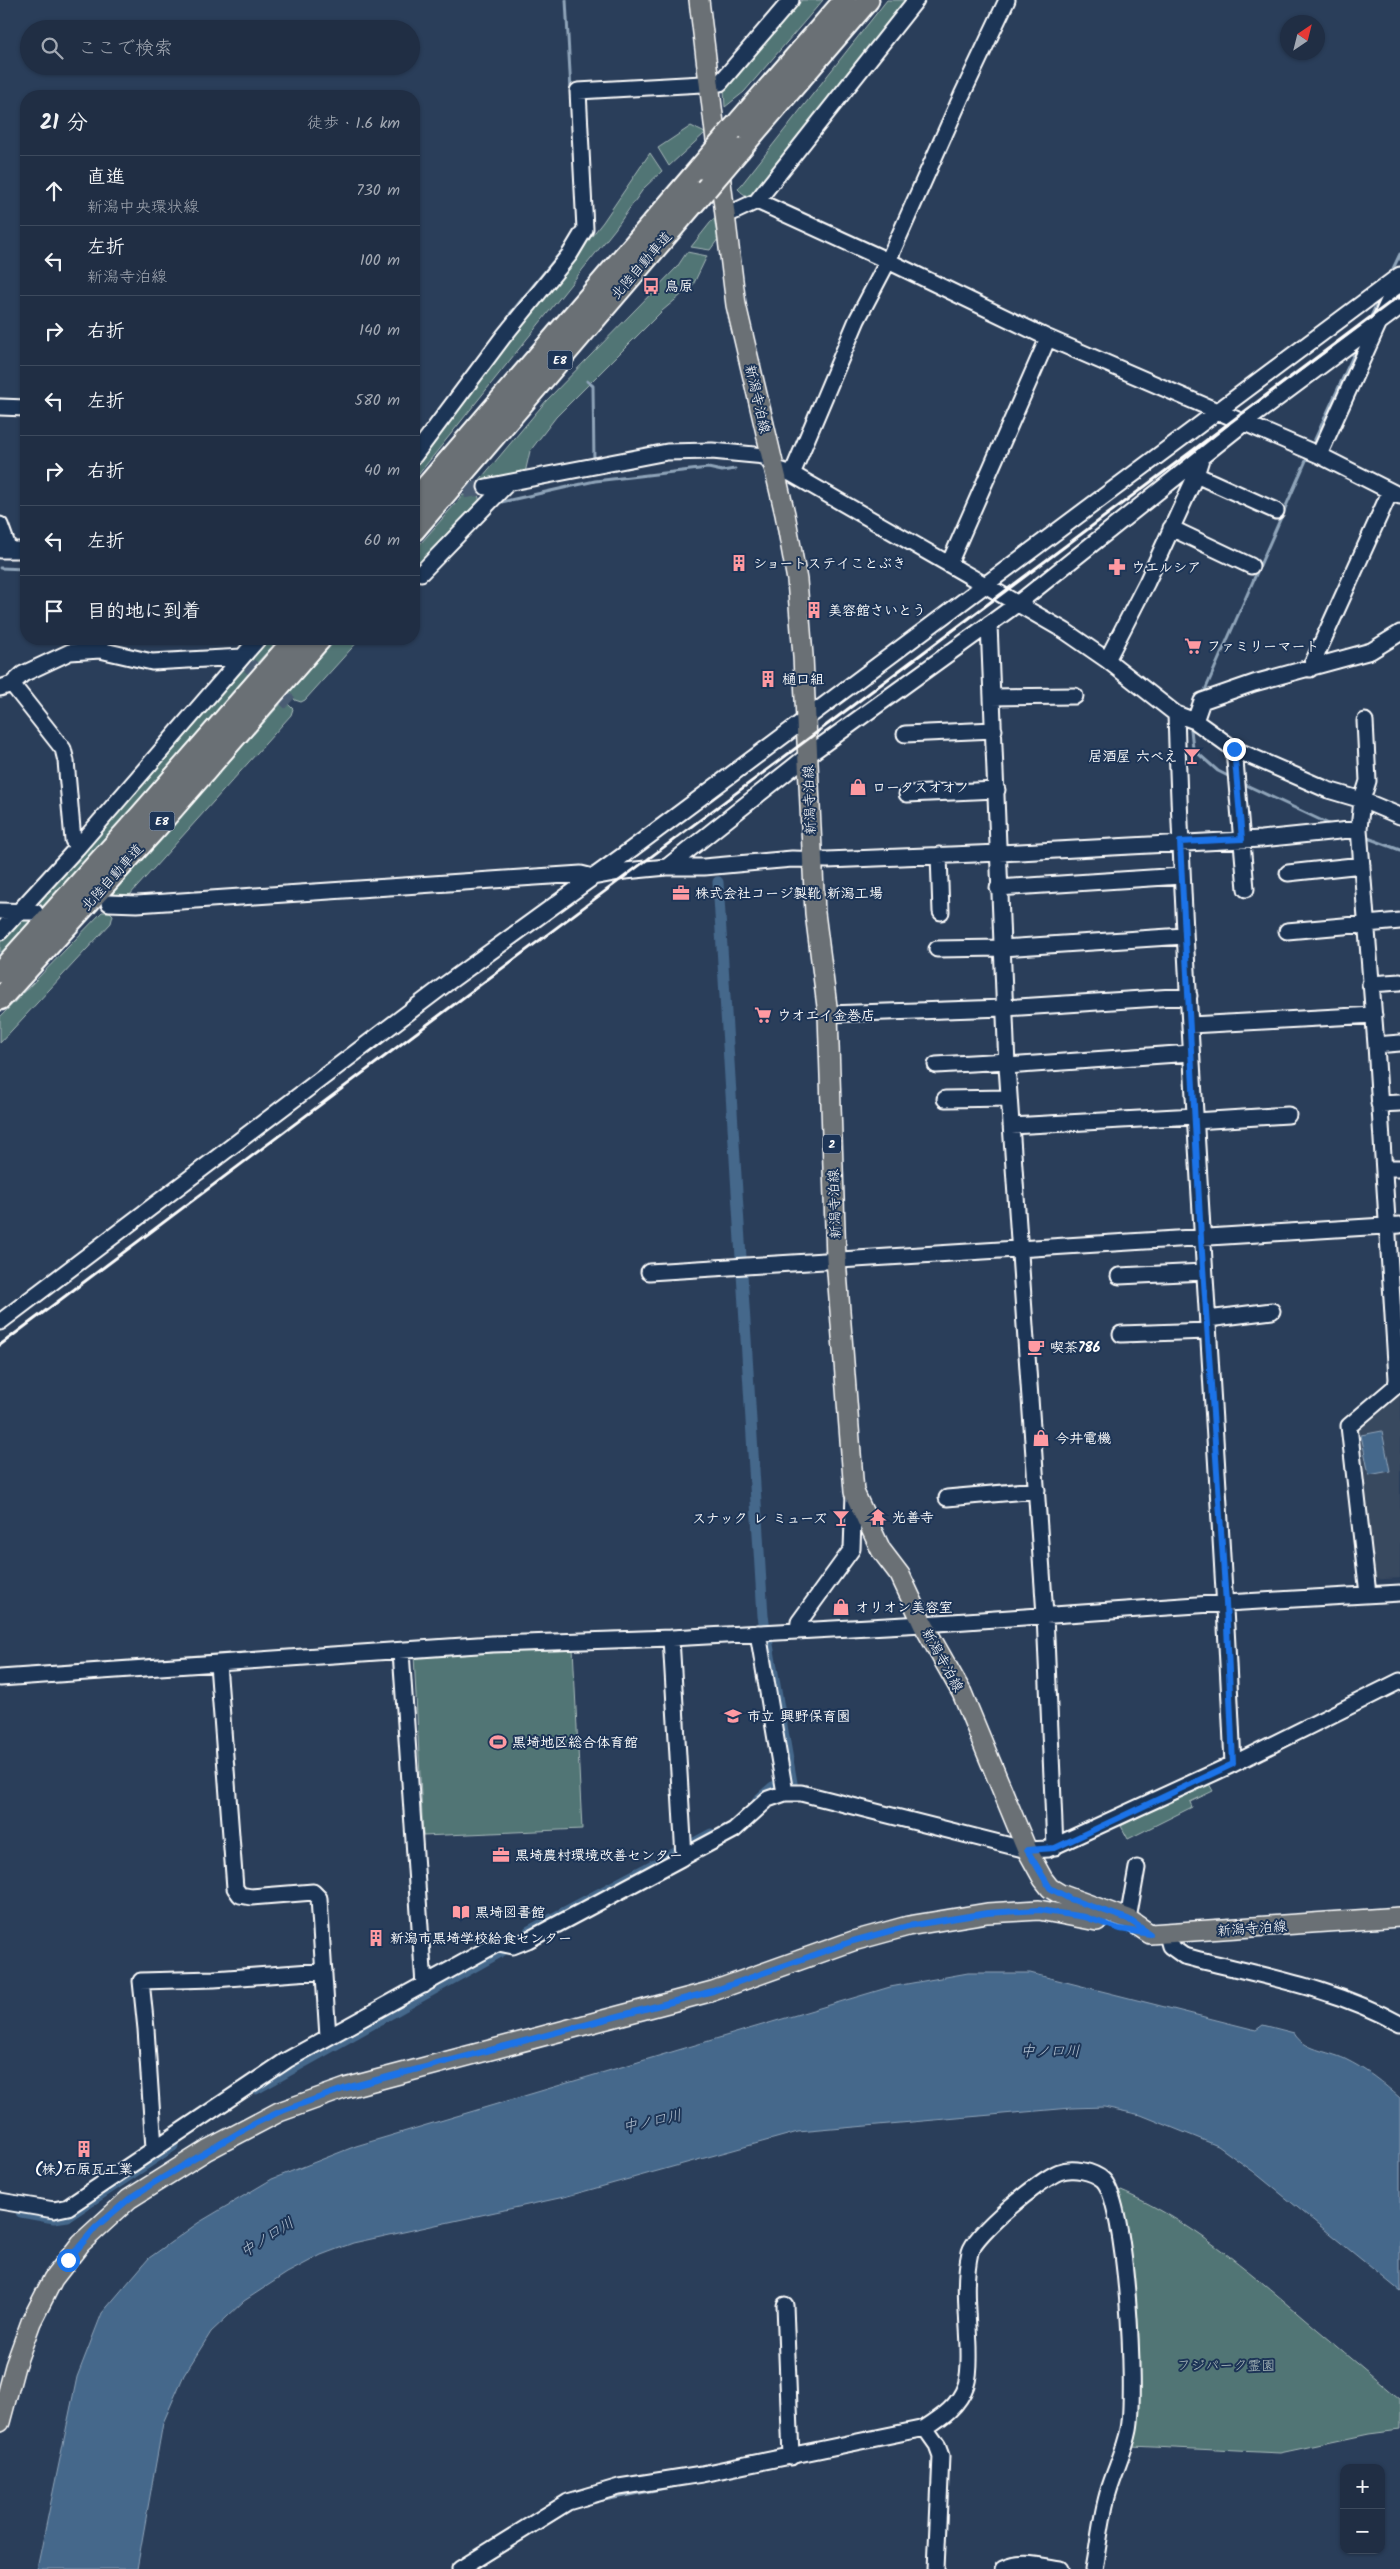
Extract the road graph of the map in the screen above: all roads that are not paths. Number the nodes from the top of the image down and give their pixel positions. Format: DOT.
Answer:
graph roads {
  1 [pos="699,0"];
  2 [pos="791,0"];
  3 [pos="845,0"];
  4 [pos="868,0"];
  5 [pos="916,0"];
  6 [pos="1008,0"];
  7 [pos="709,82"];
  8 [pos="736,140"];
  9 [pos="757,202"];
  10 [pos="727,215"];
  11 [pos="888,261"];
  12 [pos="1400,275"];
  13 [pos="1400,307"];
  14 [pos="1378,323"];
  15 [pos="1048,338"];
  16 [pos="0,407"];
  17 [pos="20,408"];
  18 [pos="1217,411"];
  19 [pos="1244,423"];
  20 [pos="420,448"];
  21 [pos="1319,455"];
  22 [pos="1202,456"];
  23 [pos="783,471"];
  24 [pos="1196,475"];
  25 [pos="508,482"];
  26 [pos="486,487"];
  27 [pos="420,494"];
  28 [pos="1395,494"];
  29 [pos="1276,511"];
  30 [pos="420,523"];
  31 [pos="0,525"];
  32 [pos="1171,528"];
  33 [pos="4,550"];
  34 [pos="20,550"];
  35 [pos="949,564"];
  36 [pos="1251,566"];
  37 [pos="421,572"];
  38 [pos="984,584"];
  39 [pos="1017,604"];
  40 [pos="988,624"];
  41 [pos="1400,633"];
  42 [pos="254,645"];
  43 [pos="290,645"];
  44 [pos="315,645"];
  45 [pos="1107,660"];
  46 [pos="245,661"];
  47 [pos="1310,669"];
  48 [pos="6,686"];
  49 [pos="1075,696"];
  50 [pos="992,697"];
  51 [pos="1176,714"];
  52 [pos="805,717"];
  53 [pos="1195,721"];
  54 [pos="1365,721"];
  55 [pos="994,730"];
  56 [pos="905,734"];
  57 [pos="1234,749"];
  58 [pos="807,756"];
  59 [pos="997,790"];
  60 [pos="906,794"];
  61 [pos="1362,800"];
  62 [pos="1400,816"];
  63 [pos="1359,829"];
  64 [pos="1242,839"];
  65 [pos="1180,842"];
  66 [pos="77,848"];
  67 [pos="1000,853"];
  68 [pos="939,855"];
  69 [pos="811,858"];
  70 [pos="1362,866"];
  71 [pos="667,867"];
  72 [pos="1288,873"];
  73 [pos="1181,876"];
  74 [pos="593,877"];
  75 [pos="998,888"];
  76 [pos="1246,889"];
  77 [pos="109,903"];
  78 [pos="19,910"];
  79 [pos="0,911"];
  80 [pos="35,912"];
  81 [pos="941,912"];
  82 [pos="1400,920"];
  83 [pos="1366,922"];
  84 [pos="1287,931"];
  85 [pos="0,932"];
  86 [pos="1184,936"];
  87 [pos="1002,948"];
  88 [pos="938,949"];
  89 [pos="0,972"];
  90 [pos="1400,982"];
  91 [pos="1370,984"];
  92 [pos="1189,996"];
  93 [pos="0,999"];
  94 [pos="1004,1008"];
  95 [pos="828,1014"];
  96 [pos="1374,1015"];
  97 [pos="1190,1025"];
  98 [pos="1400,1044"];
  99 [pos="1376,1045"];
  100 [pos="1191,1053"];
  101 [pos="1007,1063"];
  102 [pos="936,1065"];
  103 [pos="1009,1098"];
  104 [pos="945,1099"];
  105 [pos="1400,1103"];
  106 [pos="1379,1104"];
  107 [pos="1288,1115"];
  108 [pos="1195,1118"];
  109 [pos="1011,1126"];
  110 [pos="1392,1168"];
  111 [pos="1394,1225"];
  112 [pos="1201,1238"];
  113 [pos="1019,1249"];
  114 [pos="836,1259"];
  115 [pos="649,1272"];
  116 [pos="1204,1272"];
  117 [pos="1118,1276"];
  118 [pos="1272,1311"];
  119 [pos="0,1322"];
  120 [pos="1208,1325"];
  121 [pos="1121,1334"];
  122 [pos="1036,1490"];
  123 [pos="854,1492"];
  124 [pos="947,1498"];
  125 [pos="1400,1593"];
  126 [pos="1368,1594"];
  127 [pos="1226,1603"];
  128 [pos="1045,1615"];
  129 [pos="923,1624"];
  130 [pos="798,1630"];
  131 [pos="758,1633"];
  132 [pos="671,1638"];
  133 [pos="401,1652"];
  134 [pos="218,1664"];
  135 [pos="0,1678"];
  136 [pos="1400,1681"];
  137 [pos="1233,1764"];
  138 [pos="786,1793"];
  139 [pos="1055,1848"];
  140 [pos="1027,1850"];
  141 [pos="684,1856"];
  142 [pos="1137,1868"];
  143 [pos="1400,1917"];
  144 [pos="1128,1919"];
  145 [pos="1158,1934"];
  146 [pos="324,1971"];
  147 [pos="424,1985"];
  148 [pos="1400,2024"];
  149 [pos="328,2037"];
  150 [pos="154,2148"];
  151 [pos="0,2201"];
  152 [pos="785,2305"];
  153 [pos="0,2422"];
  154 [pos="925,2428"];
  155 [pos="791,2457"];
  156 [pos="460,2569"];
  157 [pos="936,2569"];
  158 [pos="1003,2569"];
  159 [pos="1060,2569"];
  160 [pos="1094,2569"];
  1 -- 7 [label="main road, 新潟寺泊線 / 2"];
  2 -- 7 [label="street"];
  3 -- 8 [label="highway, 北陸自動車道 / E8"];
  4 -- 8 [label="highway, 北陸自動車道 / E8"];
  5 -- 9 [label="street"];
  6 -- 11 [label="street"];
  7 -- 10 [label="main road, 新潟寺泊線 / 2"];
  7 -- 20 [label="street"];
  8 -- 27 [label="highway, 北陸自動車道 / E8, bridge"];
  8 -- 30 [label="highway, 北陸自動車道 / E8, bridge"];
  9 -- 10 [label="street"];
  9 -- 11 [label="street"];
  10 -- 23 [label="main road, 新潟寺泊線 / 2"];
  11 -- 15 [label="street"];
  11 -- 23 [label="street"];
  12 -- 14 [label="street"];
  12 -- 18 [label="street"];
  13 -- 14 [label="street"];
  14 -- 19 [label="street"];
  14 -- 21 [label="street"];
  15 -- 18 [label="street"];
  15 -- 35 [label="street"];
  16 -- 17 [label="street"];
  18 -- 19 [label="street"];
  18 -- 38 [label="street"];
  19 -- 21 [label="street"];
  19 -- 22 [label="street"];
  21 -- 28 [label="street"];
  22 -- 24 [label="street"];
  22 -- 39 [label="street"];
  23 -- 25 [label="street"];
  23 -- 35 [label="street"];
  23 -- 52 [label="main road, 新潟寺泊線 / 2"];
  24 -- 29 [label="street"];
  24 -- 32 [label="street"];
  25 -- 26 [label="street"];
  25 -- 37 [label="street"];
  28 -- 47 [label="street"];
  31 -- 33 [label="street"];
  32 -- 36 [label="street"];
  32 -- 45 [label="street"];
  33 -- 34 [label="street"];
  35 -- 38 [label="street"];
  38 -- 39 [label="street"];
  38 -- 52 [label="street"];
  39 -- 40 [label="street"];
  39 -- 45 [label="street"];
  40 -- 50 [label="street"];
  40 -- 58 [label="street"];
  41 -- 47 [label="street"];
  42 -- 46 [label="street"];
  43 -- 89 [label="highway, 北陸自動車道 / E8"];
  44 -- 93 [label="highway, 北陸自動車道 / E8"];
  45 -- 51 [label="street"];
  46 -- 48 [label="street"];
  46 -- 66 [label="street"];
  47 -- 53 [label="street"];
  48 -- 66 [label="street"];
  49 -- 50 [label="street"];
  50 -- 55 [label="street"];
  51 -- 53 [label="street"];
  51 -- 65 [label="street"];
  52 -- 58 [label="main road, 新潟寺泊線 / 2"];
  52 -- 74 [label="street"];
  53 -- 57 [label="street"];
  54 -- 61 [label="street"];
  55 -- 56 [label="street"];
  55 -- 59 [label="street"];
  57 -- 61 [label="street"];
  57 -- 64 [label="street"];
  58 -- 69 [label="main road, 新潟寺泊線 / 2"];
  58 -- 71 [label="street"];
  59 -- 60 [label="street"];
  59 -- 67 [label="street"];
  61 -- 62 [label="street"];
  61 -- 63 [label="street"];
  63 -- 64 [label="street"];
  63 -- 70 [label="street"];
  64 -- 65 [label="street"];
  64 -- 76 [label="street"];
  65 -- 67 [label="street"];
  65 -- 73 [label="street"];
  66 -- 78 [label="street"];
  67 -- 68 [label="street"];
  67 -- 75 [label="street"];
  68 -- 69 [label="street"];
  68 -- 81 [label="street"];
  69 -- 71 [label="street"];
  69 -- 95 [label="main road, 新潟寺泊線 / 2"];
  70 -- 72 [label="street"];
  70 -- 83 [label="street"];
  71 -- 74 [label="street"];
  73 -- 75 [label="street"];
  73 -- 86 [label="street"];
  74 -- 77 [label="street"];
  74 -- 119 [label="street"];
  75 -- 87 [label="street"];
  78 -- 79 [label="street"];
  78 -- 80 [label="street"];
  78 -- 85 [label="street"];
  82 -- 83 [label="street"];
  83 -- 84 [label="street"];
  83 -- 91 [label="street"];
  86 -- 87 [label="street"];
  86 -- 92 [label="street"];
  87 -- 88 [label="street"];
  87 -- 94 [label="street"];
  90 -- 91 [label="street"];
  91 -- 96 [label="street"];
  92 -- 94 [label="street"];
  92 -- 97 [label="street"];
  94 -- 95 [label="street"];
  94 -- 101 [label="street"];
  95 -- 114 [label="main road, 新潟寺泊線 / 2"];
  96 -- 97 [label="street"];
  96 -- 99 [label="street"];
  97 -- 100 [label="street"];
  98 -- 99 [label="street"];
  99 -- 106 [label="street"];
  100 -- 101 [label="street"];
  100 -- 108 [label="street"];
  101 -- 102 [label="street"];
  101 -- 103 [label="street"];
  103 -- 104 [label="street"];
  103 -- 109 [label="street"];
  105 -- 106 [label="street"];
  106 -- 110 [label="street"];
  107 -- 108 [label="street"];
  108 -- 109 [label="street"];
  108 -- 112 [label="street"];
  109 -- 113 [label="street"];
  110 -- 111 [label="street"];
  111 -- 112 [label="street"];
  111 -- 126 [label="street"];
  112 -- 113 [label="street"];
  112 -- 116 [label="street"];
  113 -- 114 [label="street"];
  113 -- 122 [label="street"];
  114 -- 115 [label="street"];
  114 -- 123 [label="main road, 新潟寺泊線 / 2"];
  116 -- 117 [label="street"];
  116 -- 120 [label="street"];
  118 -- 120 [label="street"];
  120 -- 121 [label="street"];
  120 -- 127 [label="street"];
  122 -- 124 [label="street"];
  122 -- 128 [label="street"];
  123 -- 129 [label="main road, 新潟寺泊線 / 2"];
  123 -- 130 [label="street"];
  125 -- 126 [label="street"];
  126 -- 127 [label="street"];
  127 -- 128 [label="street"];
  127 -- 137 [label="street"];
  128 -- 129 [label="street"];
  128 -- 139 [label="street"];
  129 -- 130 [label="street"];
  129 -- 140 [label="main road, 新潟寺泊線 / 2"];
  130 -- 131 [label="street"];
  131 -- 132 [label="street"];
  131 -- 138 [label="street"];
  132 -- 133 [label="street"];
  132 -- 141 [label="street"];
  133 -- 134 [label="street"];
  133 -- 147 [label="street"];
  134 -- 135 [label="street"];
  134 -- 146 [label="street"];
  136 -- 137 [label="street"];
  137 -- 139 [label="street"];
  138 -- 140 [label="street"];
  138 -- 141 [label="street"];
  139 -- 140 [label="street"];
  140 -- 144 [label="main road, 新潟寺泊線 / 2"];
  141 -- 147 [label="street"];
  142 -- 144 [label="street"];
  143 -- 145 [label="main road, 新潟寺泊線"];
  144 -- 145 [label="main road, 新潟寺泊線 / 2"];
  145 -- 148 [label="street"];
  145 -- 153 [label="main road"];
  146 -- 149 [label="street"];
  146 -- 150 [label="street"];
  147 -- 149 [label="street"];
  149 -- 150 [label="street"];
  150 -- 151 [label="street"];
  152 -- 155 [label="street"];
  154 -- 155 [label="street"];
  154 -- 157 [label="street"];
  154 -- 160 [label="street"];
  155 -- 156 [label="street"];
  158 -- 159 [label="street"];
}
